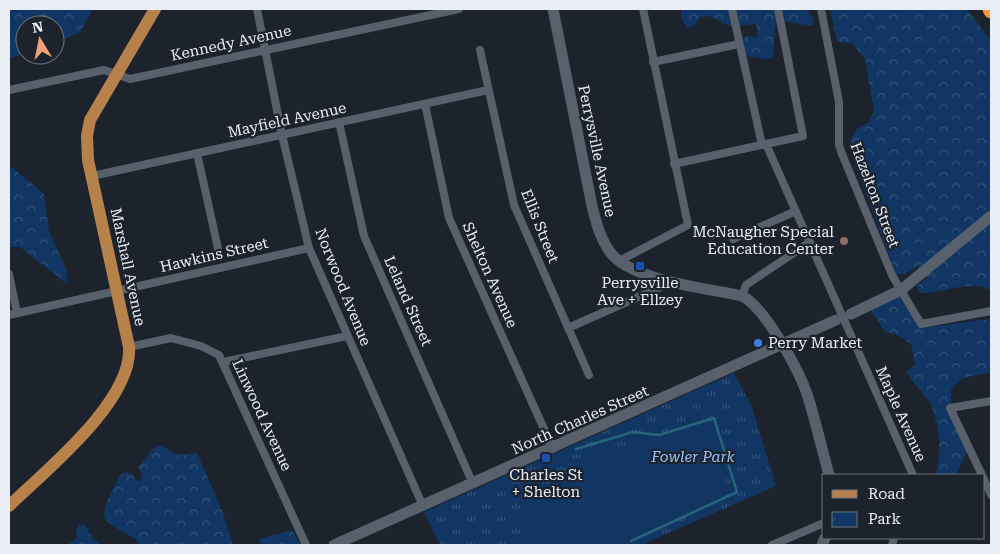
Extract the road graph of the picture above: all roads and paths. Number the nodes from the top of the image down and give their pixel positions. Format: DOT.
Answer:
graph roads {
  1 [pos="155,9"];
  2 [pos="256,9"];
  3 [pos="460,9"];
  4 [pos="553,9"];
  5 [pos="644,9"];
  6 [pos="732,9"];
  7 [pos="778,9"];
  8 [pos="821,9"];
  9 [pos="739,44"];
  10 [pos="265,50"];
  11 [pos="480,50"];
  12 [pos="653,62"];
  13 [pos="116,74"];
  14 [pos="9,90"];
  15 [pos="488,90"];
  16 [pos="425,104"];
  17 [pos="339,122"];
  18 [pos="282,135"];
  19 [pos="764,144"];
  20 [pos="197,153"];
  21 [pos="674,164"];
  22 [pos="92,176"];
  23 [pos="796,211"];
  24 [pos="991,216"];
  25 [pos="733,239"];
  26 [pos="810,242"];
  27 [pos="309,248"];
  28 [pos="219,253"];
  29 [pos="619,261"];
  30 [pos="9,274"];
  31 [pos="674,282"];
  32 [pos="902,290"];
  33 [pos="117,291"];
  34 [pos="742,296"];
  35 [pos="991,311"];
  36 [pos="13,314"];
  37 [pos="844,318"];
  38 [pos="568,328"];
  39 [pos="347,336"];
  40 [pos="782,345"];
  41 [pos="129,347"];
  42 [pos="223,362"];
  43 [pos="589,375"];
  44 [pos="991,400"];
  45 [pos="553,449"];
  46 [pos="829,474"];
  47 [pos="913,474"];
  48 [pos="982,474"];
  49 [pos="985,481"];
  50 [pos="473,484"];
  51 [pos="991,495"];
  52 [pos="9,506"];
  53 [pos="423,506"];
  54 [pos="822,523"];
  55 [pos="306,545"];
  56 [pos="334,545"];
  57 [pos="772,545"];
  1 -- 13 [label="main road, Marshall Avenue"];
  2 -- 10 [label="street, Norwood Avenue"];
  3 -- 10 [label="street, Kennedy Avenue"];
  4 -- 29 [label="street, Perrysville Avenue"];
  5 -- 12 [label="street"];
  6 -- 9 [label="street, Maple Avenue"];
  7 -- 19 [label="street"];
  8 -- 32 [label="street, Hazelton Street"];
  9 -- 12 [label="street"];
  9 -- 19 [label="street, Maple Avenue"];
  10 -- 13 [label="street, Kennedy Avenue"];
  10 -- 18 [label="street, Norwood Avenue"];
  11 -- 15 [label="street, Ellis Street"];
  12 -- 21 [label="street"];
  13 -- 14 [label="street, Kennedy Avenue"];
  13 -- 22 [label="main road, Marshall Avenue"];
  15 -- 16 [label="street, Mayfield Avenue"];
  15 -- 38 [label="street, Ellis Street"];
  16 -- 17 [label="street, Mayfield Avenue"];
  16 -- 45 [label="street, Shelton Avenue"];
  17 -- 18 [label="street, Mayfield Avenue"];
  17 -- 50 [label="street, Leland Street"];
  18 -- 20 [label="street, Mayfield Avenue"];
  18 -- 27 [label="street, Norwood Avenue"];
  19 -- 21 [label="street"];
  19 -- 23 [label="street, Maple Avenue"];
  20 -- 22 [label="street, Mayfield Avenue"];
  20 -- 28 [label="street"];
  21 -- 29 [label="street"];
  22 -- 33 [label="main road, Marshall Avenue"];
  23 -- 25 [label="street"];
  23 -- 26 [label="street, Maple Avenue"];
  24 -- 32 [label="street, North Charles Street"];
  26 -- 34 [label="street"];
  26 -- 37 [label="street, Maple Avenue"];
  27 -- 33 [label="street, Hawkins Street"];
  27 -- 39 [label="street, Norwood Avenue"];
  29 -- 31 [label="street, Perrysville Avenue"];
  30 -- 36 [label="street"];
  31 -- 34 [label="street, Perrysville Avenue"];
  31 -- 38 [label="street"];
  32 -- 35 [label="street, Hazelton Street"];
  32 -- 37 [label="street, North Charles Street"];
  33 -- 36 [label="street, Hawkins Street"];
  33 -- 41 [label="main road, Marshall Avenue"];
  34 -- 40 [label="street, Perrysville Avenue"];
  37 -- 40 [label="street, North Charles Street"];
  37 -- 47 [label="street, Maple Avenue"];
  38 -- 43 [label="street, Ellis Street"];
  39 -- 42 [label="street"];
  39 -- 53 [label="street, Norwood Avenue"];
  40 -- 45 [label="street, North Charles Street"];
  40 -- 46 [label="street, Perrysville Avenue"];
  41 -- 42 [label="street, Linwood Avenue"];
  41 -- 52 [label="main road, Marshall Avenue"];
  42 -- 55 [label="street, Linwood Avenue"];
  44 -- 48 [label="street"];
  45 -- 50 [label="street, North Charles Street"];
  49 -- 51 [label="street"];
  50 -- 53 [label="street, North Charles Street"];
  53 -- 56 [label="street, North Charles Street"];
  54 -- 57 [label="street"];
}
